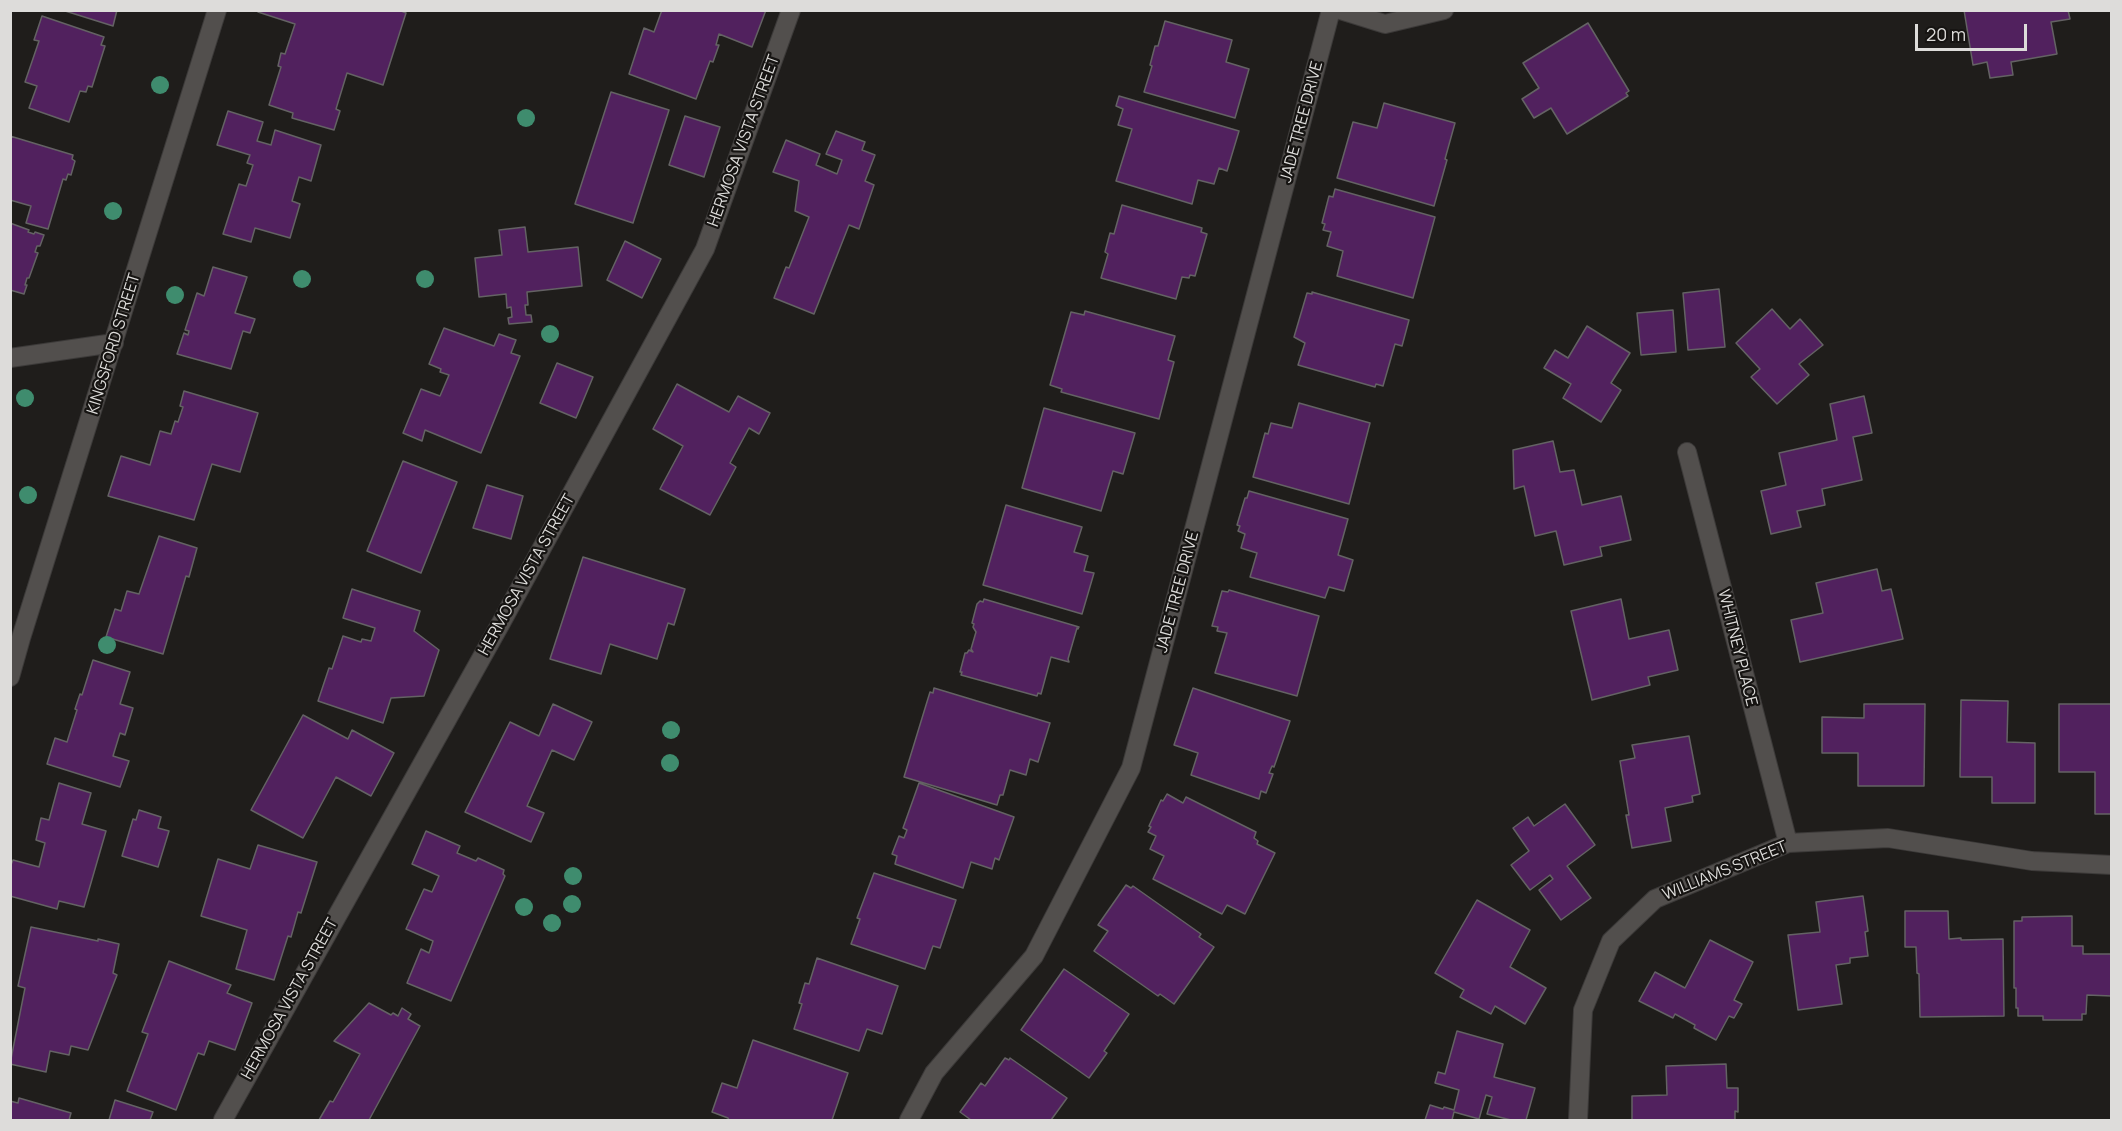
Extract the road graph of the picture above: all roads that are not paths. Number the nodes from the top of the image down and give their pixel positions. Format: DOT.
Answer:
graph roads {
  1 [pos="217,10"];
  2 [pos="791,10"];
  3 [pos="1331,10"];
  4 [pos="1340,10"];
  5 [pos="1443,10"];
  6 [pos="114,343"];
  7 [pos="10,358"];
  8 [pos="1687,452"];
  9 [pos="10,677"];
  10 [pos="1788,843"];
  11 [pos="2112,865"];
  12 [pos="223,1120"];
  13 [pos="909,1120"];
  14 [pos="1578,1120"];
  1 -- 6 [label="street, KINGSFORD STREET"];
  2 -- 12 [label="street, HERMOSA VISTA STREET"];
  3 -- 13 [label="street, JADE TREE DRIVE"];
  4 -- 5 [label="street"];
  6 -- 7 [label="street"];
  6 -- 9 [label="street, KINGSFORD STREET"];
  8 -- 10 [label="street, WHITNEY PLACE"];
  10 -- 11 [label="street, WILLIAMS STREET"];
  10 -- 14 [label="street, WILLIAMS STREET"];
}
